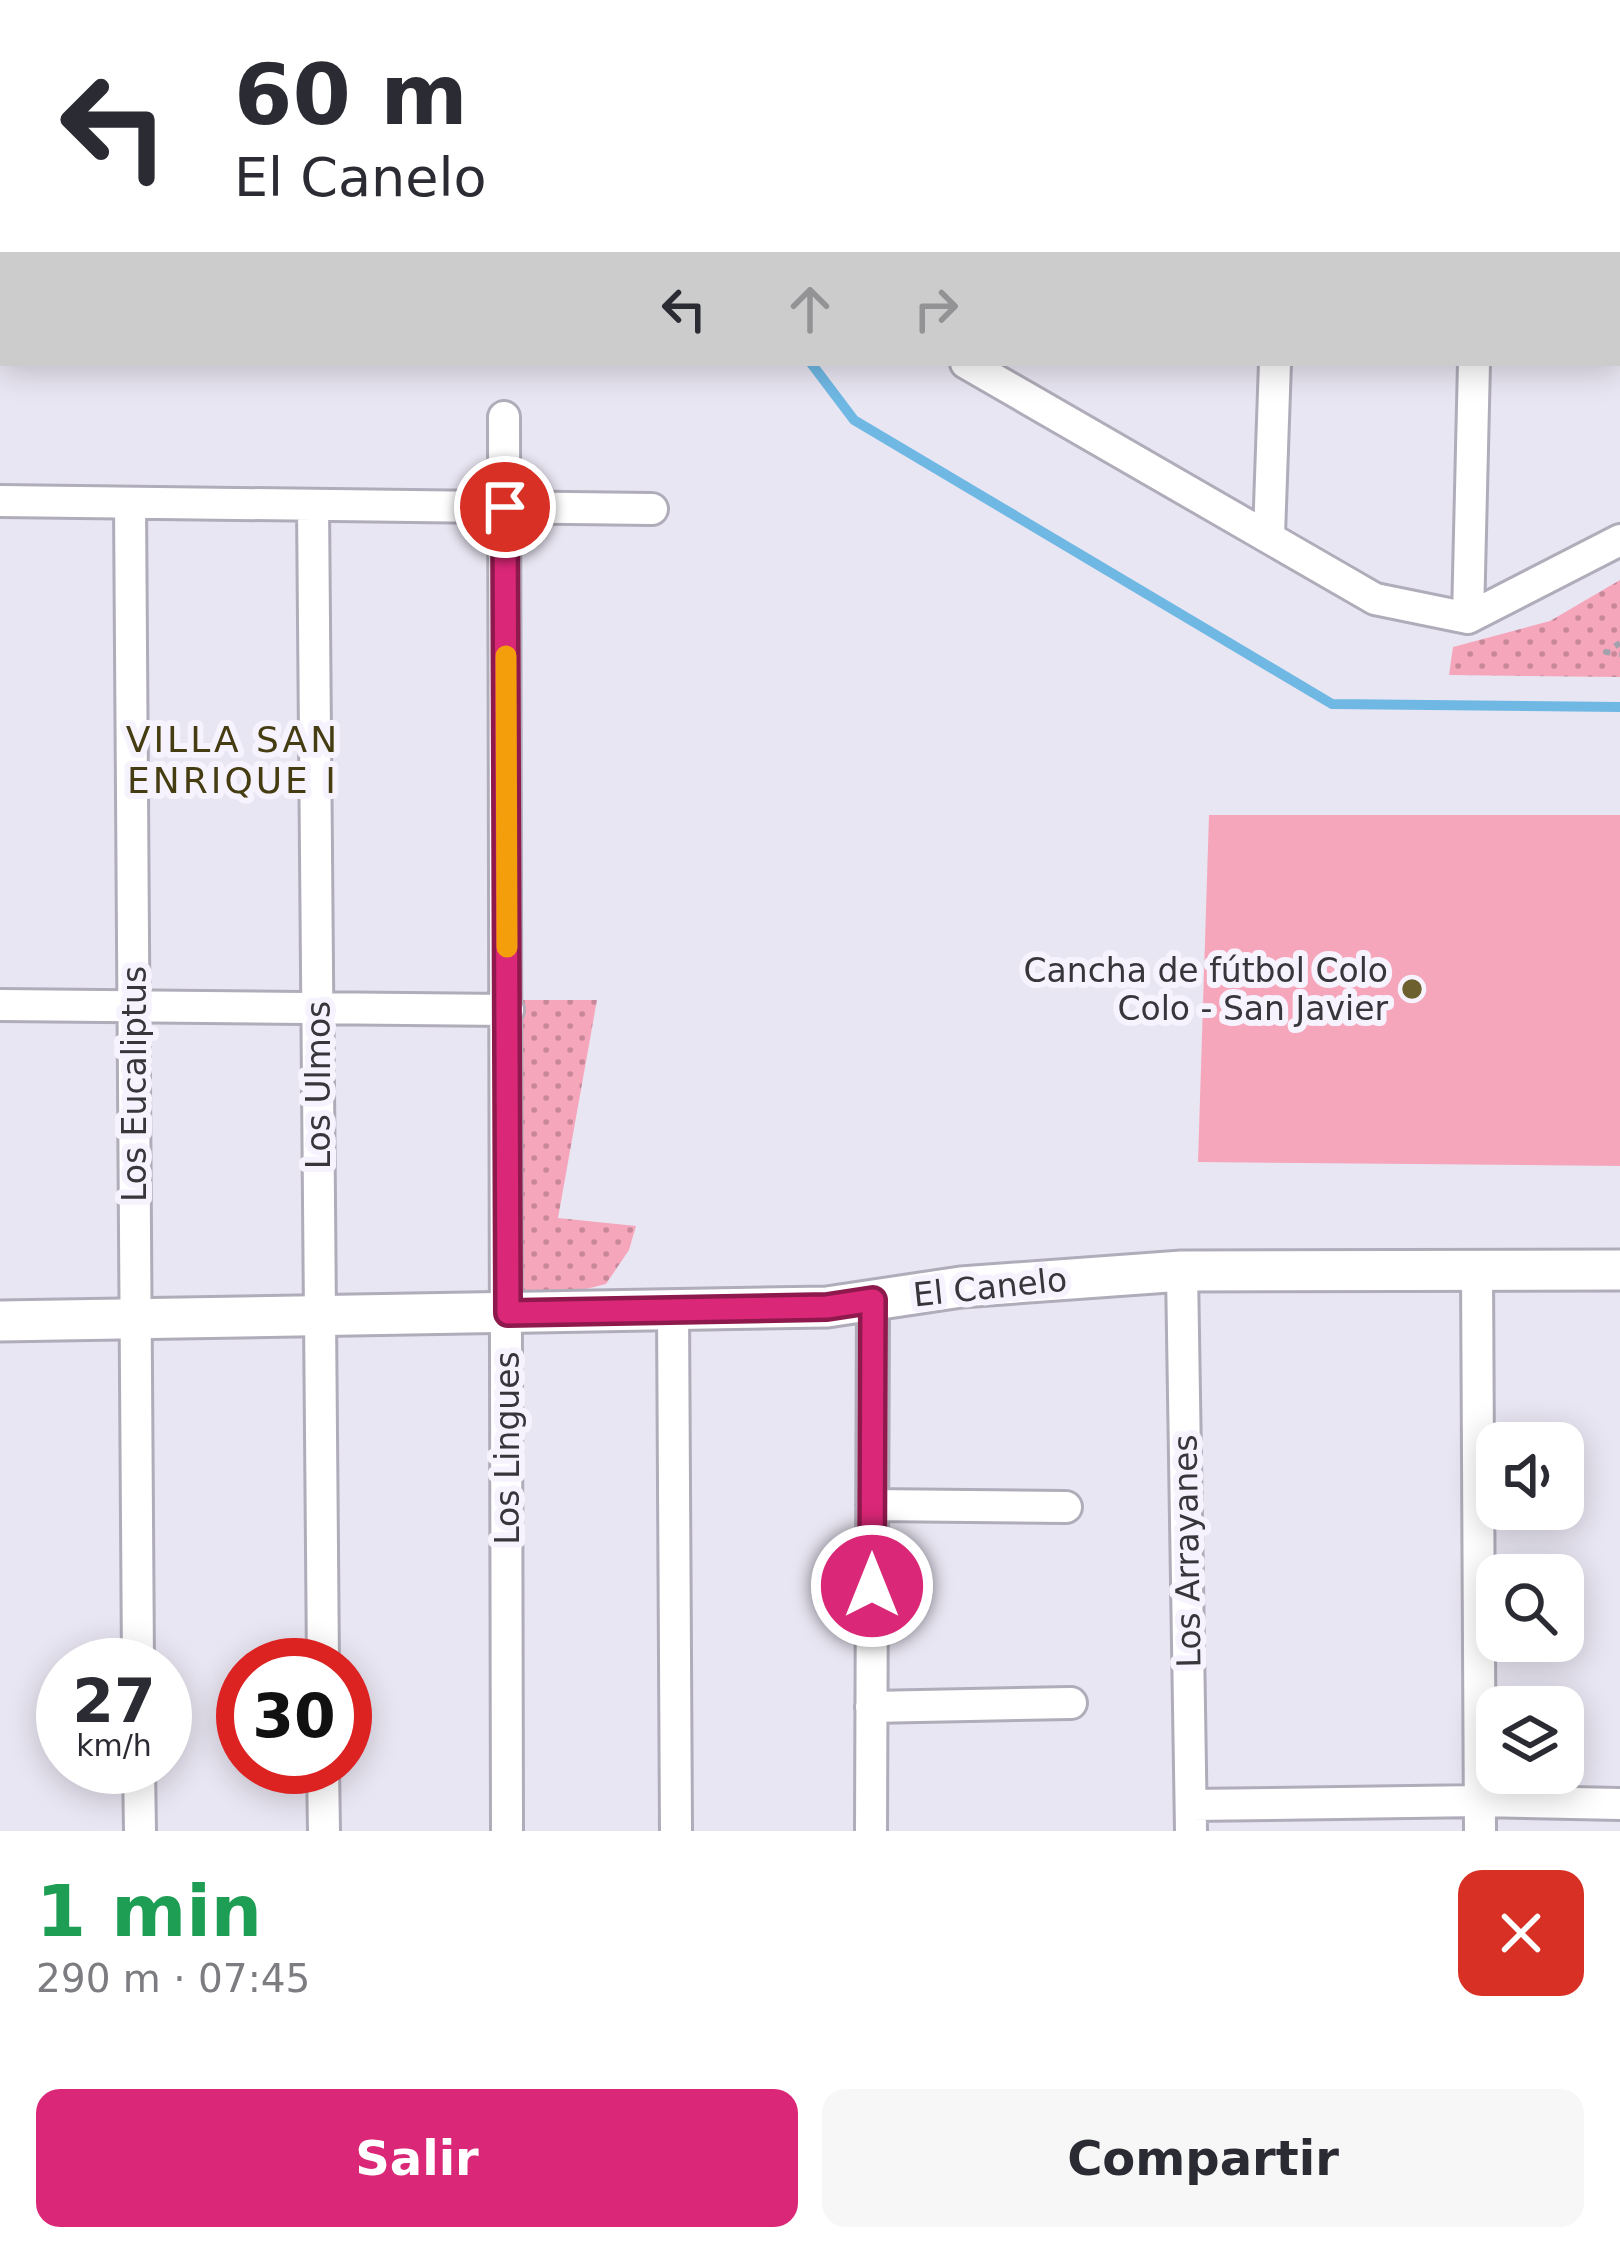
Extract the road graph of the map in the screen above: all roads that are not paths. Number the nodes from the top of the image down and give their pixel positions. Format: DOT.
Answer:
graph roads {
  1 [pos="974,366"];
  2 [pos="1275,366"];
  3 [pos="1474,366"];
  4 [pos="504,417"];
  5 [pos="0,502"];
  6 [pos="130,503"];
  7 [pos="314,505"];
  8 [pos="505,507"];
  9 [pos="652,509"];
  10 [pos="1269,536"];
  11 [pos="1620,540"];
  12 [pos="1468,618"];
  13 [pos="0,1005"];
  14 [pos="133,1006"];
  15 [pos="317,1007"];
  16 [pos="508,1010"];
  17 [pos="1477,1270"];
  18 [pos="1620,1270"];
  19 [pos="1182,1271"];
  20 [pos="873,1300"];
  21 [pos="673,1310"];
  22 [pos="508,1313"];
  23 [pos="320,1316"];
  24 [pos="136,1319"];
  25 [pos="0,1321"];
  26 [pos="872,1505"];
  27 [pos="1066,1508"];
  28 [pos="139,1638"];
  29 [pos="322,1638"];
  30 [pos="1071,1702"];
  31 [pos="872,1707"];
  32 [pos="139,1794"];
  33 [pos="323,1794"];
  34 [pos="1620,1804"];
  35 [pos="1480,1816"];
  36 [pos="1191,1818"];
  37 [pos="140,1831"];
  38 [pos="324,1831"];
  39 [pos="507,1831"];
  40 [pos="676,1831"];
  41 [pos="871,1831"];
  1 -- 10 [label="street"];
  2 -- 10 [label="street"];
  3 -- 12 [label="street"];
  4 -- 8 [label="street, Los Lingues"];
  5 -- 6 [label="street"];
  6 -- 7 [label="street"];
  6 -- 14 [label="street, Los Eucaliptus"];
  7 -- 8 [label="street"];
  7 -- 15 [label="street, Los Ulmos"];
  8 -- 9 [label="street"];
  8 -- 16 [label="street, Los Lingues"];
  10 -- 12 [label="street"];
  11 -- 12 [label="street"];
  13 -- 14 [label="street"];
  14 -- 15 [label="street"];
  14 -- 24 [label="street, Los Eucaliptus"];
  15 -- 16 [label="street"];
  15 -- 23 [label="street, Los Ulmos"];
  16 -- 22 [label="street, Los Lingues"];
  17 -- 18 [label="street, El Canelo"];
  17 -- 19 [label="street, El Canelo"];
  17 -- 35 [label="street"];
  19 -- 20 [label="street, El Canelo"];
  19 -- 36 [label="street, Los Arrayanes"];
  20 -- 21 [label="street, El Canelo"];
  20 -- 26 [label="street"];
  21 -- 22 [label="street, El Canelo"];
  21 -- 40 [label="street"];
  22 -- 23 [label="street, El Canelo"];
  22 -- 39 [label="street, Los Lingues"];
  23 -- 24 [label="street, El Canelo"];
  23 -- 29 [label="street, Los Ulmos"];
  24 -- 25 [label="street, El Canelo"];
  24 -- 28 [label="street, Los Eucaliptus"];
  26 -- 27 [label="street"];
  26 -- 31 [label="street"];
  30 -- 31 [label="street"];
  31 -- 41 [label="street"];
  32 -- 37 [label="street"];
  33 -- 38 [label="street"];
  34 -- 35 [label="street"];
  35 -- 36 [label="street"];
}
